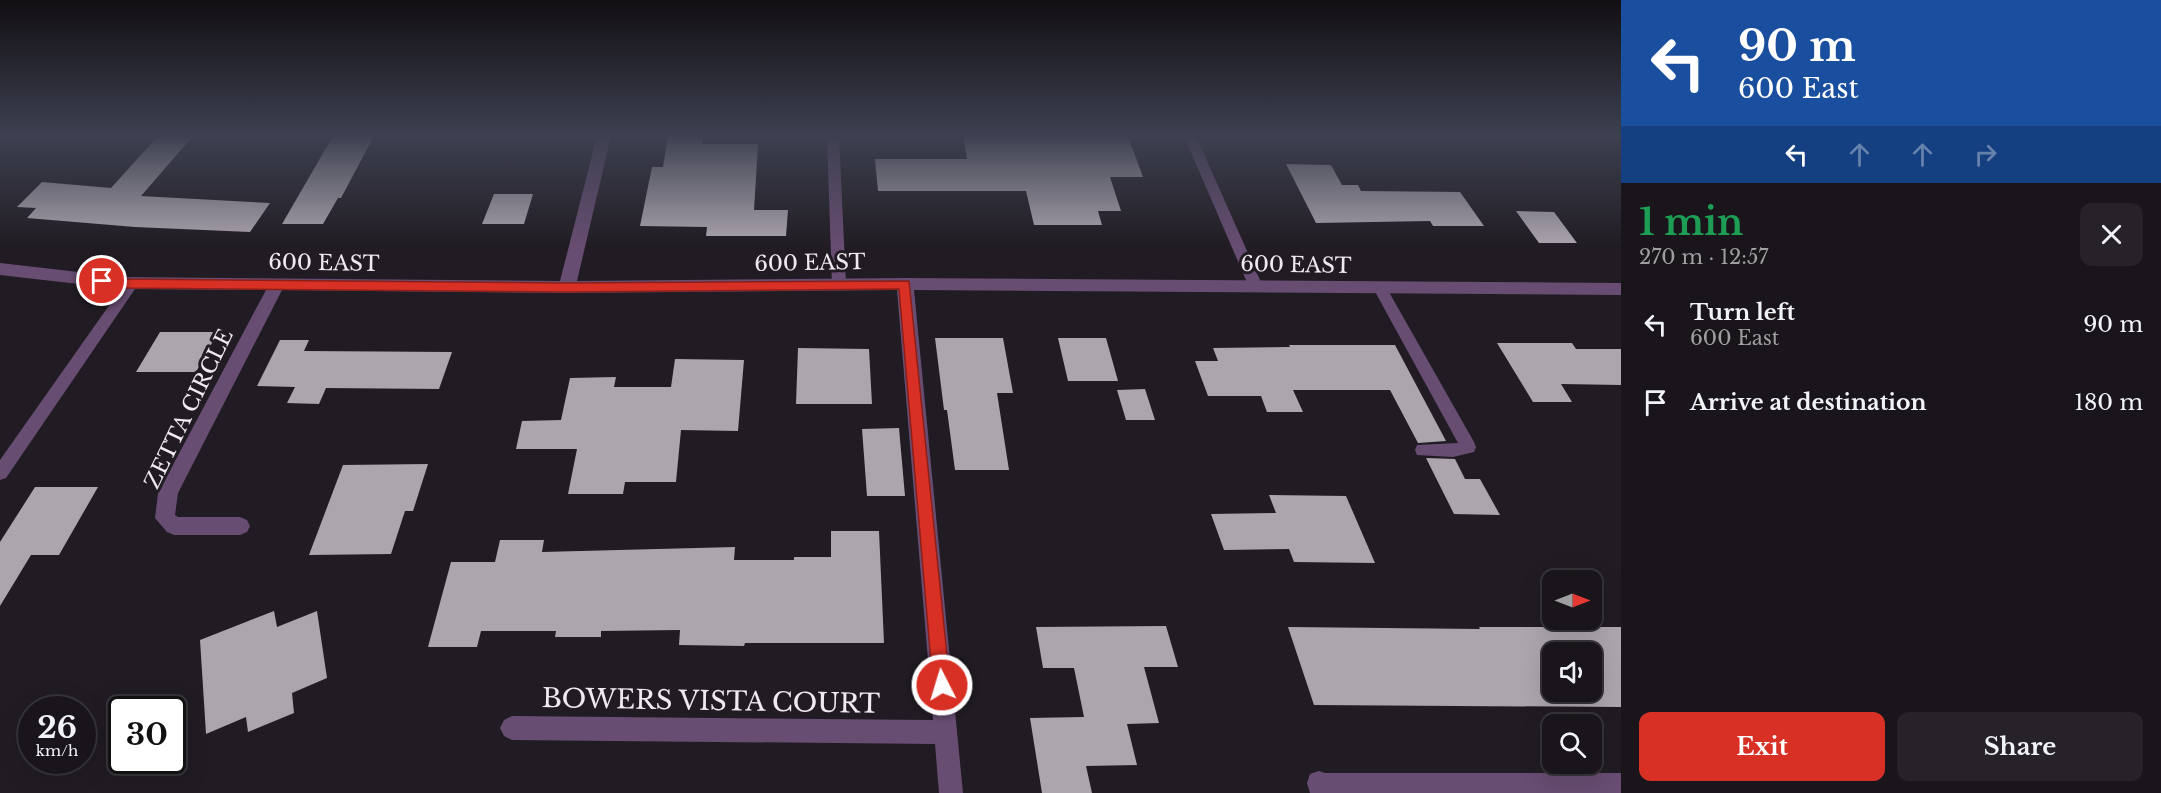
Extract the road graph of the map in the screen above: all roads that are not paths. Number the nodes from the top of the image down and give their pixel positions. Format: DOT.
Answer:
graph roads {
  1 [pos="594,173"];
  2 [pos="834,173"];
  3 [pos="1206,173"];
  4 [pos="0,269"];
  5 [pos="132,283"];
  6 [pos="904,284"];
  7 [pos="278,285"];
  8 [pos="839,285"];
  9 [pos="567,287"];
  10 [pos="1256,287"];
  11 [pos="1380,288"];
  12 [pos="1621,289"];
  13 [pos="1423,450"];
  14 [pos="0,472"];
  15 [pos="240,526"];
  16 [pos="512,728"];
  17 [pos="946,732"];
  18 [pos="1621,783"];
  19 [pos="1321,788"];
  20 [pos="951,793"];
  1 -- 9 [label="street"];
  2 -- 8 [label="lane"];
  3 -- 10 [label="lane"];
  4 -- 5 [label="street, 600 EAST"];
  5 -- 7 [label="street, 600 EAST"];
  5 -- 14 [label="lane"];
  6 -- 8 [label="street, 600 EAST"];
  6 -- 10 [label="street, 600 EAST"];
  6 -- 17 [label="street"];
  7 -- 9 [label="street, 600 EAST"];
  7 -- 15 [label="street, ZETTA CIRCLE"];
  8 -- 9 [label="street, 600 EAST"];
  10 -- 11 [label="street, 600 EAST"];
  11 -- 12 [label="street, 600 EAST"];
  11 -- 13 [label="lane"];
  16 -- 17 [label="street, BOWERS VISTA COURT"];
  17 -- 20 [label="street"];
  18 -- 19 [label="lane"];
}
